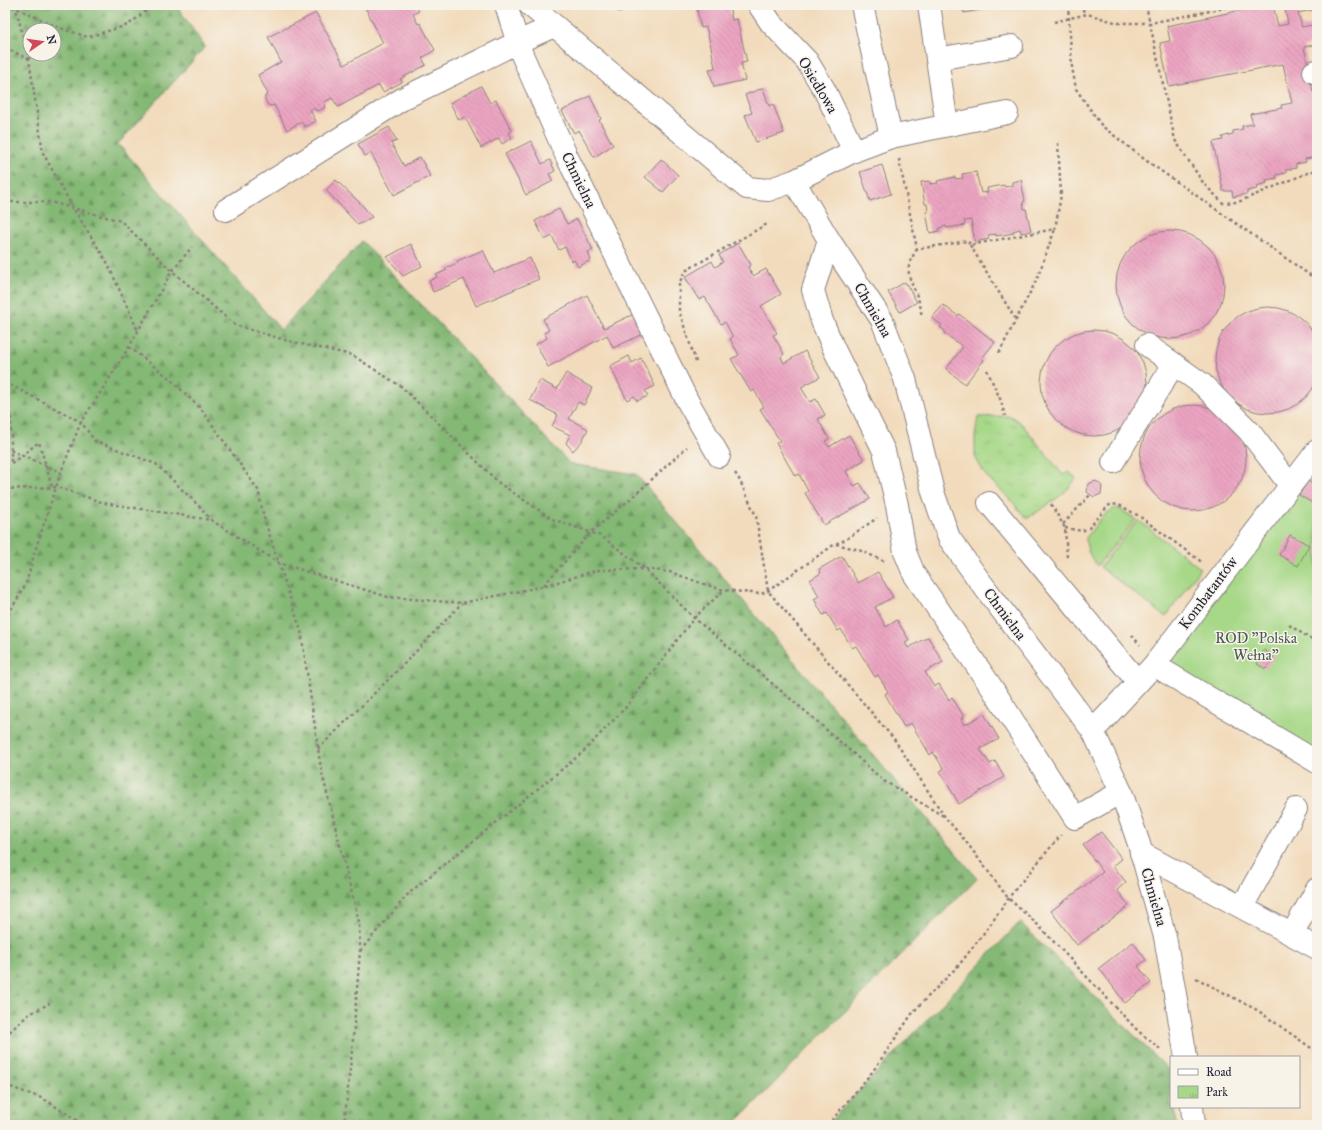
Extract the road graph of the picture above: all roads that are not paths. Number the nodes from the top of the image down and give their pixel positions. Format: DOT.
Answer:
graph roads {
  1 [pos="506,5"];
  2 [pos="530,5"];
  3 [pos="759,5"];
  4 [pos="862,5"];
  5 [pos="929,5"];
  6 [pos="554,26"];
  7 [pos="518,42"];
  8 [pos="1012,46"];
  9 [pos="937,59"];
  10 [pos="1007,112"];
  11 [pos="947,125"];
  12 [pos="894,145"];
  13 [pos="854,151"];
  14 [pos="794,181"];
  15 [pos="226,210"];
  16 [pos="829,240"];
  17 [pos="1147,345"];
  18 [pos="1174,364"];
  19 [pos="1317,450"];
  20 [pos="719,456"];
  21 [pos="1113,462"];
  22 [pos="1290,485"];
  23 [pos="989,503"];
  24 [pos="1154,665"];
  25 [pos="1138,682"];
  26 [pos="1093,731"];
  27 [pos="1317,762"];
  28 [pos="1121,792"];
  29 [pos="1296,809"];
  30 [pos="1141,852"];
  31 [pos="1317,890"];
  32 [pos="1242,907"];
  33 [pos="1292,934"];
  34 [pos="1317,948"];
  35 [pos="1186,1056"];
  36 [pos="1192,1108"];
  37 [pos="1194,1125"];
  1 -- 7 [label="street, Chmielna"];
  2 -- 6 [label="street"];
  3 -- 13 [label="street, Osiedlowa"];
  4 -- 12 [label="street"];
  5 -- 9 [label="street"];
  6 -- 7 [label="street"];
  6 -- 14 [label="street"];
  7 -- 15 [label="street"];
  7 -- 20 [label="street, Chmielna"];
  8 -- 9 [label="street"];
  9 -- 11 [label="street"];
  10 -- 11 [label="street"];
  11 -- 12 [label="street"];
  12 -- 13 [label="street"];
  13 -- 14 [label="street"];
  14 -- 16 [label="street, Chmielna"];
  16 -- 26 [label="street, Chmielna"];
  16 -- 28 [label="street"];
  17 -- 18 [label="street"];
  18 -- 21 [label="street"];
  18 -- 22 [label="street"];
  19 -- 22 [label="street, Kombatantów"];
  22 -- 24 [label="street, Kombatantów"];
  23 -- 25 [label="street"];
  24 -- 25 [label="street, Kombatantów"];
  24 -- 27 [label="street"];
  25 -- 26 [label="street, Kombatantów"];
  26 -- 28 [label="street, Chmielna"];
  28 -- 30 [label="street, Chmielna"];
  29 -- 32 [label="street"];
  30 -- 32 [label="street"];
  30 -- 35 [label="street, Chmielna"];
  31 -- 33 [label="street"];
  32 -- 33 [label="street"];
  33 -- 34 [label="street"];
  36 -- 37 [label="street"];
}
